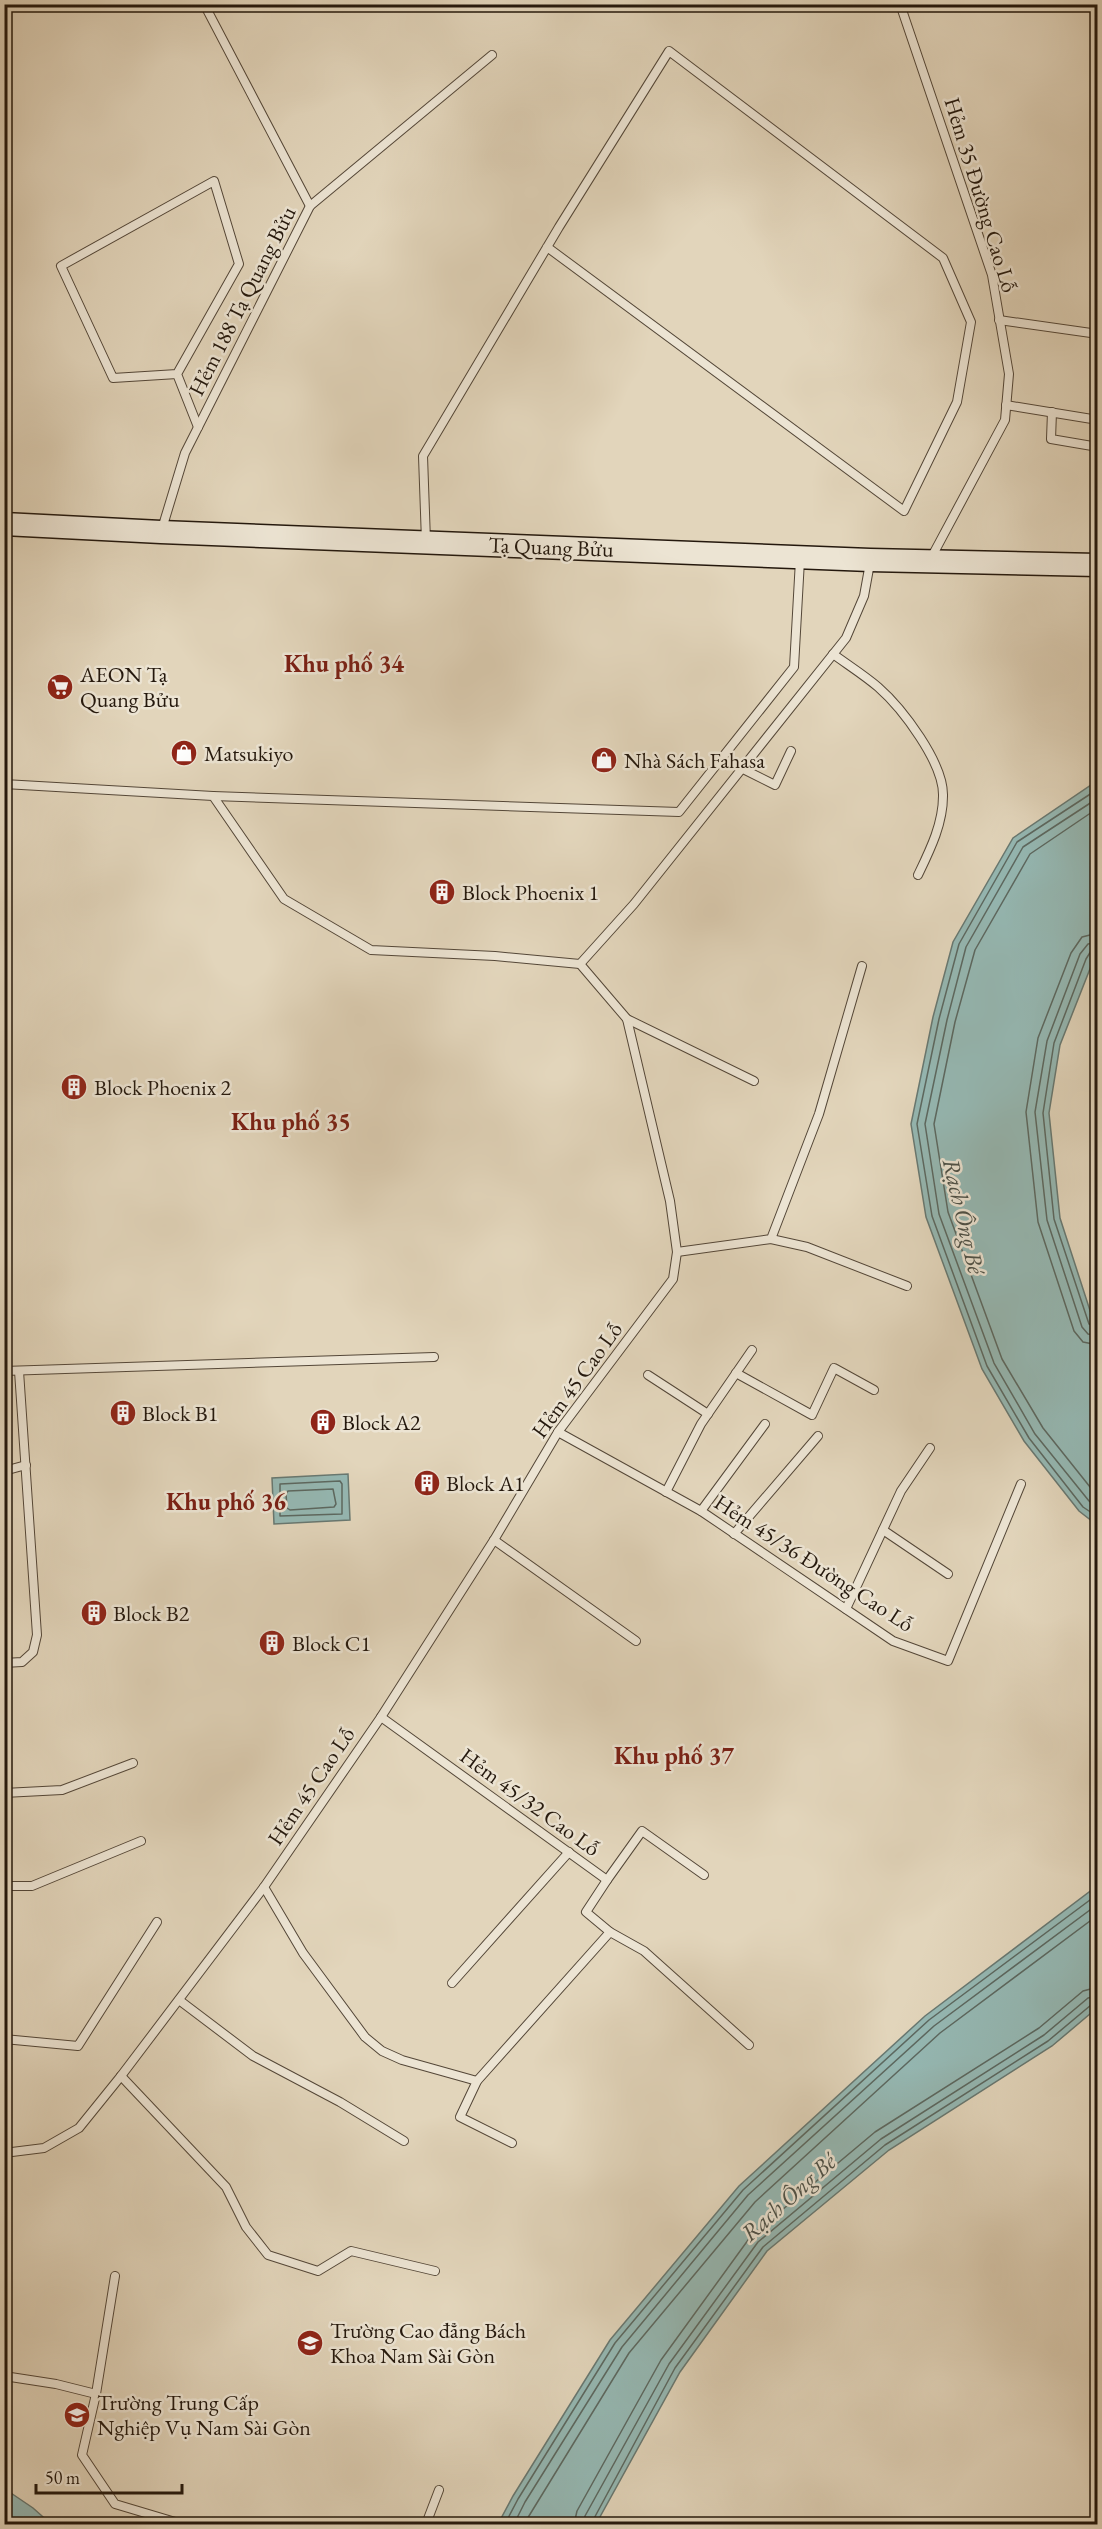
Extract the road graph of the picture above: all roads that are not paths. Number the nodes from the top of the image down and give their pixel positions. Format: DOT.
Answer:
graph roads {
  1 [pos="204,4"];
  2 [pos="900,4"];
  3 [pos="492,55"];
  4 [pos="310,206"];
  5 [pos="547,247"];
  6 [pos="999,320"];
  7 [pos="1098,334"];
  8 [pos="177,374"];
  9 [pos="1006,405"];
  10 [pos="1052,412"];
  11 [pos="1098,420"];
  12 [pos="198,427"];
  13 [pos="1098,447"];
  14 [pos="4,524"];
  15 [pos="161,532"];
  16 [pos="426,542"];
  17 [pos="800,557"];
  18 [pos="870,560"];
  19 [pos="929,562"];
  20 [pos="1098,565"];
  21 [pos="833,654"];
  22 [pos="791,751"];
  23 [pos="741,768"];
  24 [pos="4,784"];
  25 [pos="213,796"];
  26 [pos="918,875"];
  27 [pos="580,964"];
  28 [pos="862,966"];
  29 [pos="627,1019"];
  30 [pos="754,1081"];
  31 [pos="771,1239"];
  32 [pos="677,1252"];
  33 [pos="907,1286"];
  34 [pos="752,1350"];
  35 [pos="434,1357"];
  36 [pos="4,1371"];
  37 [pos="19,1371"];
  38 [pos="736,1373"];
  39 [pos="648,1375"];
  40 [pos="874,1390"];
  41 [pos="708,1414"];
  42 [pos="765,1424"];
  43 [pos="558,1432"];
  44 [pos="818,1436"];
  45 [pos="930,1448"];
  46 [pos="26,1465"];
  47 [pos="4,1471"];
  48 [pos="1021,1484"];
  49 [pos="666,1492"];
  50 [pos="701,1511"];
  51 [pos="883,1530"];
  52 [pos="734,1534"];
  53 [pos="494,1540"];
  54 [pos="948,1574"];
  55 [pos="846,1610"];
  56 [pos="636,1641"];
  57 [pos="4,1663"];
  58 [pos="381,1717"];
  59 [pos="133,1763"];
  60 [pos="4,1793"];
  61 [pos="141,1840"];
  62 [pos="569,1852"];
  63 [pos="704,1875"];
  64 [pos="607,1880"];
  65 [pos="4,1886"];
  66 [pos="264,1887"];
  67 [pos="157,1922"];
  68 [pos="610,1932"];
  69 [pos="452,1983"];
  70 [pos="179,2000"];
  71 [pos="4,2039"];
  72 [pos="749,2045"];
  73 [pos="121,2076"];
  74 [pos="477,2081"];
  75 [pos="404,2141"];
  76 [pos="512,2143"];
  77 [pos="4,2152"];
  78 [pos="435,2271"];
  79 [pos="115,2276"];
  80 [pos="4,2376"];
  81 [pos="96,2394"];
  82 [pos="440,2490"];
  83 [pos="182,2524"];
  84 [pos="426,2524"];
  1 -- 4 [label="lane"];
  2 -- 6 [label="lane, Hẻm 35 Đường Cao Lỗ"];
  3 -- 4 [label="lane, Hẻm 188 Tạ Quang Bửu"];
  4 -- 12 [label="lane, Hẻm 188 Tạ Quang Bửu"];
  5 -- 5 [label="lane"];
  5 -- 16 [label="lane"];
  6 -- 7 [label="lane"];
  6 -- 9 [label="lane, Hẻm 35 Đường Cao Lỗ"];
  8 -- 8 [label="lane"];
  8 -- 12 [label="lane"];
  9 -- 10 [label="lane"];
  9 -- 19 [label="lane, Hẻm 35 Đường Cao Lỗ"];
  10 -- 11 [label="lane"];
  10 -- 13 [label="lane"];
  12 -- 15 [label="lane, Hẻm 188 Tạ Quang Bửu"];
  14 -- 15 [label="main road, Tạ Quang Bửu"];
  15 -- 16 [label="main road, Tạ Quang Bửu"];
  16 -- 17 [label="main road, Tạ Quang Bửu"];
  17 -- 18 [label="main road, Tạ Quang Bửu"];
  17 -- 25 [label="lane"];
  18 -- 19 [label="main road, Tạ Quang Bửu"];
  18 -- 21 [label="lane"];
  19 -- 20 [label="main road, Tạ Quang Bửu"];
  21 -- 23 [label="lane"];
  21 -- 26 [label="lane"];
  22 -- 23 [label="lane"];
  23 -- 27 [label="lane"];
  24 -- 25 [label="lane"];
  25 -- 27 [label="lane"];
  27 -- 29 [label="lane, Hẻm 45 Cao Lỗ"];
  28 -- 31 [label="lane"];
  29 -- 30 [label="lane"];
  29 -- 32 [label="lane, Hẻm 45 Cao Lỗ"];
  31 -- 32 [label="lane"];
  31 -- 33 [label="lane"];
  32 -- 43 [label="lane, Hẻm 45 Cao Lỗ"];
  34 -- 38 [label="lane"];
  35 -- 37 [label="lane"];
  36 -- 37 [label="lane"];
  37 -- 46 [label="lane"];
  38 -- 40 [label="lane"];
  38 -- 41 [label="lane"];
  39 -- 41 [label="lane"];
  41 -- 49 [label="lane"];
  42 -- 50 [label="lane"];
  43 -- 49 [label="lane, Hẻm 45/36 Đường Cao Lỗ"];
  43 -- 53 [label="lane, Hẻm 45 Cao Lỗ"];
  44 -- 52 [label="lane"];
  45 -- 51 [label="lane"];
  46 -- 47 [label="lane"];
  46 -- 57 [label="lane"];
  48 -- 55 [label="lane, Hẻm 45/36 Đường Cao Lỗ"];
  49 -- 50 [label="lane, Hẻm 45/36 Đường Cao Lỗ"];
  50 -- 52 [label="lane, Hẻm 45/36 Đường Cao Lỗ"];
  51 -- 54 [label="lane"];
  51 -- 55 [label="lane"];
  52 -- 55 [label="lane, Hẻm 45/36 Đường Cao Lỗ"];
  53 -- 56 [label="lane"];
  53 -- 58 [label="lane, Hẻm 45 Cao Lỗ"];
  58 -- 62 [label="lane, Hẻm 45/32 Cao Lỗ"];
  58 -- 66 [label="lane, Hẻm 45 Cao Lỗ"];
  59 -- 60 [label="lane"];
  61 -- 65 [label="lane"];
  62 -- 64 [label="lane, Hẻm 45/32 Cao Lỗ"];
  62 -- 69 [label="lane"];
  63 -- 64 [label="lane, Hẻm 45/32 Cao Lỗ"];
  64 -- 68 [label="lane"];
  66 -- 70 [label="lane, Hẻm 45 Cao Lỗ"];
  66 -- 74 [label="lane"];
  67 -- 71 [label="lane"];
  68 -- 72 [label="lane"];
  68 -- 74 [label="lane"];
  70 -- 73 [label="lane, Hẻm 45 Cao Lỗ"];
  70 -- 75 [label="lane"];
  73 -- 77 [label="lane, Hẻm 45 Cao Lỗ"];
  73 -- 78 [label="lane"];
  74 -- 76 [label="lane"];
  79 -- 81 [label="lane"];
  80 -- 81 [label="lane"];
  81 -- 83 [label="lane"];
  82 -- 84 [label="lane"];
}
